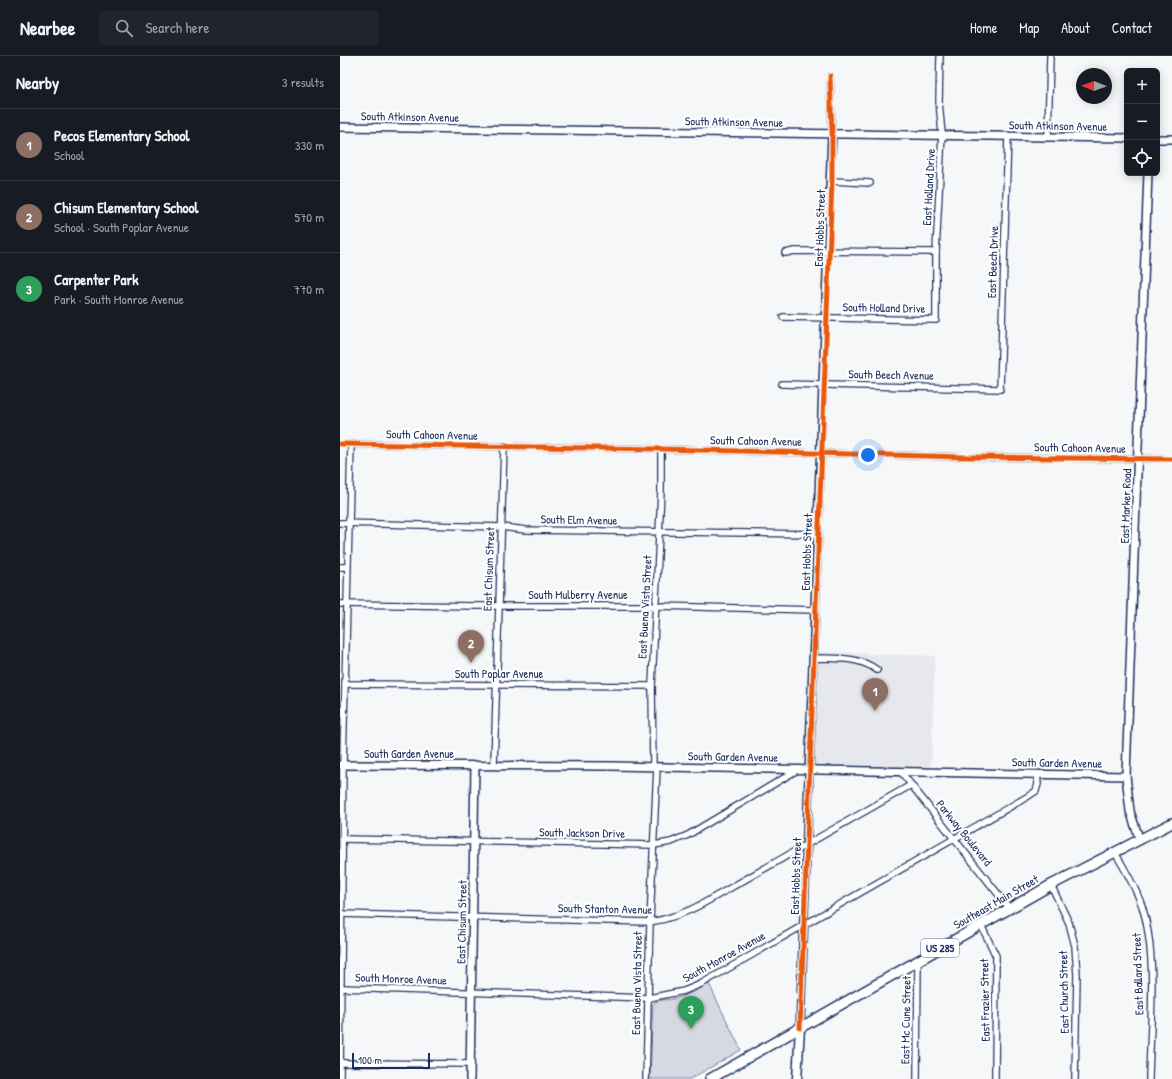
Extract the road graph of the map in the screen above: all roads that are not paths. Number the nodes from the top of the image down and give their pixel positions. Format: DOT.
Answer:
graph roads {
  1 [pos="940,56"];
  2 [pos="1050,56"];
  3 [pos="830,76"];
  4 [pos="340,127"];
  5 [pos="832,133"];
  6 [pos="942,134"];
  7 [pos="1008,136"];
  8 [pos="1048,137"];
  9 [pos="1124,138"];
  10 [pos="1160,139"];
  11 [pos="1172,139"];
  12 [pos="1148,176"];
  13 [pos="832,181"];
  14 [pos="870,183"];
  15 [pos="829,252"];
  16 [pos="936,252"];
  17 [pos="785,253"];
  18 [pos="784,317"];
  19 [pos="826,318"];
  20 [pos="936,320"];
  21 [pos="782,384"];
  22 [pos="824,385"];
  23 [pos="1000,389"];
  24 [pos="340,444"];
  25 [pos="351,444"];
  26 [pos="504,446"];
  27 [pos="661,448"];
  28 [pos="822,453"];
  29 [pos="1139,459"];
  30 [pos="1172,459"];
  31 [pos="340,523"];
  32 [pos="349,524"];
  33 [pos="502,527"];
  34 [pos="659,532"];
  35 [pos="818,534"];
  36 [pos="340,567"];
  37 [pos="347,567"];
  38 [pos="343,604"];
  39 [pos="500,606"];
  40 [pos="656,606"];
  41 [pos="815,610"];
  42 [pos="814,658"];
  43 [pos="877,670"];
  44 [pos="345,684"];
  45 [pos="497,686"];
  46 [pos="652,686"];
  47 [pos="341,765"];
  48 [pos="475,765"];
  49 [pos="494,765"];
  50 [pos="655,767"];
  51 [pos="800,769"];
  52 [pos="810,770"];
  53 [pos="900,772"];
  54 [pos="1037,774"];
  55 [pos="1126,776"];
  56 [pos="909,786"];
  57 [pos="1172,823"];
  58 [pos="1140,838"];
  59 [pos="343,839"];
  60 [pos="954,839"];
  61 [pos="474,841"];
  62 [pos="808,844"];
  63 [pos="654,845"];
  64 [pos="1114,851"];
  65 [pos="1051,885"];
  66 [pos="1010,909"];
  67 [pos="341,914"];
  68 [pos="473,917"];
  69 [pos="650,922"];
  70 [pos="804,924"];
  71 [pos="981,925"];
  72 [pos="918,961"];
  73 [pos="341,988"];
  74 [pos="472,992"];
  75 [pos="649,998"];
  76 [pos="800,1028"];
  77 [pos="340,1063"];
  78 [pos="470,1064"];
  79 [pos="340,1079"];
  80 [pos="470,1079"];
  81 [pos="646,1079"];
  82 [pos="710,1079"];
  83 [pos="797,1079"];
  84 [pos="917,1079"];
  85 [pos="996,1079"];
  86 [pos="1075,1079"];
  87 [pos="1149,1079"];
  1 -- 6 [label="street, East Holland Drive"];
  2 -- 8 [label="street"];
  3 -- 5 [label="street, East Hobbs Street"];
  4 -- 5 [label="street, South Atkinson Avenue"];
  5 -- 6 [label="street, South Atkinson Avenue"];
  5 -- 13 [label="street, East Hobbs Street"];
  6 -- 7 [label="street, South Atkinson Avenue"];
  6 -- 16 [label="street, East Holland Drive"];
  7 -- 8 [label="street, South Atkinson Avenue"];
  7 -- 23 [label="street, East Beech Drive"];
  8 -- 9 [label="street, South Atkinson Avenue"];
  10 -- 11 [label="street"];
  12 -- 29 [label="street, East Marker Road"];
  13 -- 14 [label="street"];
  13 -- 15 [label="street, East Hobbs Street"];
  15 -- 16 [label="street"];
  15 -- 17 [label="street"];
  15 -- 19 [label="street, East Hobbs Street"];
  16 -- 20 [label="street, East Holland Drive"];
  18 -- 19 [label="street, South Holland Drive"];
  19 -- 20 [label="street, South Holland Drive"];
  19 -- 22 [label="street, East Hobbs Street"];
  21 -- 22 [label="street, South Beech Avenue"];
  22 -- 23 [label="street, South Beech Avenue"];
  22 -- 28 [label="street, East Hobbs Street"];
  24 -- 25 [label="street, South Cahoon Avenue"];
  25 -- 26 [label="street, South Cahoon Avenue"];
  25 -- 32 [label="street"];
  26 -- 27 [label="street, South Cahoon Avenue"];
  26 -- 33 [label="street, East Chisum Street"];
  27 -- 28 [label="street, South Cahoon Avenue"];
  27 -- 34 [label="street, East Buena Vista Street"];
  28 -- 29 [label="street, South Cahoon Avenue"];
  28 -- 35 [label="street, East Hobbs Street"];
  29 -- 30 [label="street, South Cahoon Avenue"];
  29 -- 55 [label="street, East Marker Road"];
  31 -- 32 [label="street, South Elm Avenue"];
  32 -- 33 [label="street, South Elm Avenue"];
  32 -- 37 [label="street"];
  33 -- 34 [label="street, South Elm Avenue"];
  33 -- 39 [label="street, East Chisum Street"];
  34 -- 35 [label="street, South Elm Avenue"];
  34 -- 40 [label="street, East Buena Vista Street"];
  35 -- 41 [label="street, East Hobbs Street"];
  36 -- 37 [label="street"];
  37 -- 38 [label="street"];
  38 -- 39 [label="street, South Mulberry Avenue"];
  38 -- 44 [label="street"];
  39 -- 40 [label="street, South Mulberry Avenue"];
  39 -- 45 [label="street, East Chisum Street"];
  40 -- 41 [label="street, South Mulberry Avenue"];
  40 -- 46 [label="street, East Buena Vista Street"];
  41 -- 42 [label="street, East Hobbs Street"];
  42 -- 43 [label="street"];
  42 -- 52 [label="street, East Hobbs Street"];
  44 -- 45 [label="street, South Poplar Avenue"];
  44 -- 47 [label="street"];
  45 -- 46 [label="street, South Poplar Avenue"];
  45 -- 49 [label="street, East Chisum Street"];
  46 -- 50 [label="street, East Buena Vista Street"];
  47 -- 48 [label="street, South Garden Avenue"];
  47 -- 59 [label="street"];
  48 -- 49 [label="street, South Garden Avenue"];
  48 -- 61 [label="street, East Chisum Street"];
  49 -- 50 [label="street, South Garden Avenue"];
  50 -- 51 [label="street, South Garden Avenue"];
  50 -- 63 [label="street, East Buena Vista Street"];
  51 -- 52 [label="street, South Garden Avenue"];
  51 -- 63 [label="street, South Jackson Drive"];
  52 -- 53 [label="street, South Garden Avenue"];
  52 -- 62 [label="street, East Hobbs Street"];
  53 -- 54 [label="street, South Garden Avenue"];
  53 -- 56 [label="street, Parkway Boulevard"];
  54 -- 55 [label="street, South Garden Avenue"];
  54 -- 60 [label="street, South Monroe Avenue"];
  55 -- 58 [label="street, East Marker Road"];
  56 -- 60 [label="street, Parkway Boulevard"];
  56 -- 62 [label="street, South Stanton Avenue"];
  57 -- 58 [label="main road, Southeast Main Street / US 285"];
  58 -- 64 [label="main road, Southeast Main Street / US 285"];
  59 -- 61 [label="street, South Jackson Drive"];
  59 -- 67 [label="street"];
  60 -- 66 [label="street, Parkway Boulevard"];
  60 -- 70 [label="street, South Monroe Avenue"];
  61 -- 63 [label="street, South Jackson Drive"];
  61 -- 68 [label="street, East Chisum Street"];
  62 -- 69 [label="street, South Stanton Avenue"];
  62 -- 70 [label="street, East Hobbs Street"];
  63 -- 69 [label="street, East Buena Vista Street"];
  64 -- 65 [label="main road, Southeast Main Street / US 285"];
  64 -- 87 [label="street, East Ballard Street"];
  65 -- 66 [label="main road, Southeast Main Street / US 285"];
  65 -- 86 [label="street, East Church Street"];
  66 -- 71 [label="main road, Southeast Main Street / US 285"];
  67 -- 68 [label="street, South Stanton Avenue"];
  67 -- 73 [label="street"];
  68 -- 69 [label="street, South Stanton Avenue"];
  68 -- 74 [label="street, East Chisum Street"];
  69 -- 75 [label="street, East Buena Vista Street"];
  70 -- 75 [label="street, South Monroe Avenue"];
  70 -- 76 [label="street, East Hobbs Street"];
  71 -- 72 [label="main road, Southeast Main Street / US 285"];
  71 -- 85 [label="street, East Frazier Street"];
  72 -- 76 [label="main road, Southeast Main Street / US 285"];
  72 -- 84 [label="street, East Mc Cune Street"];
  73 -- 74 [label="street, South Monroe Avenue"];
  73 -- 77 [label="street"];
  74 -- 75 [label="street, South Monroe Avenue"];
  74 -- 78 [label="street, East Chisum Street"];
  75 -- 81 [label="street, East Buena Vista Street"];
  76 -- 82 [label="main road, Southeast Main Street / US 285"];
  76 -- 83 [label="main road, East Hobbs Street"];
  77 -- 78 [label="street"];
  77 -- 79 [label="street"];
  78 -- 80 [label="street, East Chisum Street"];
}
